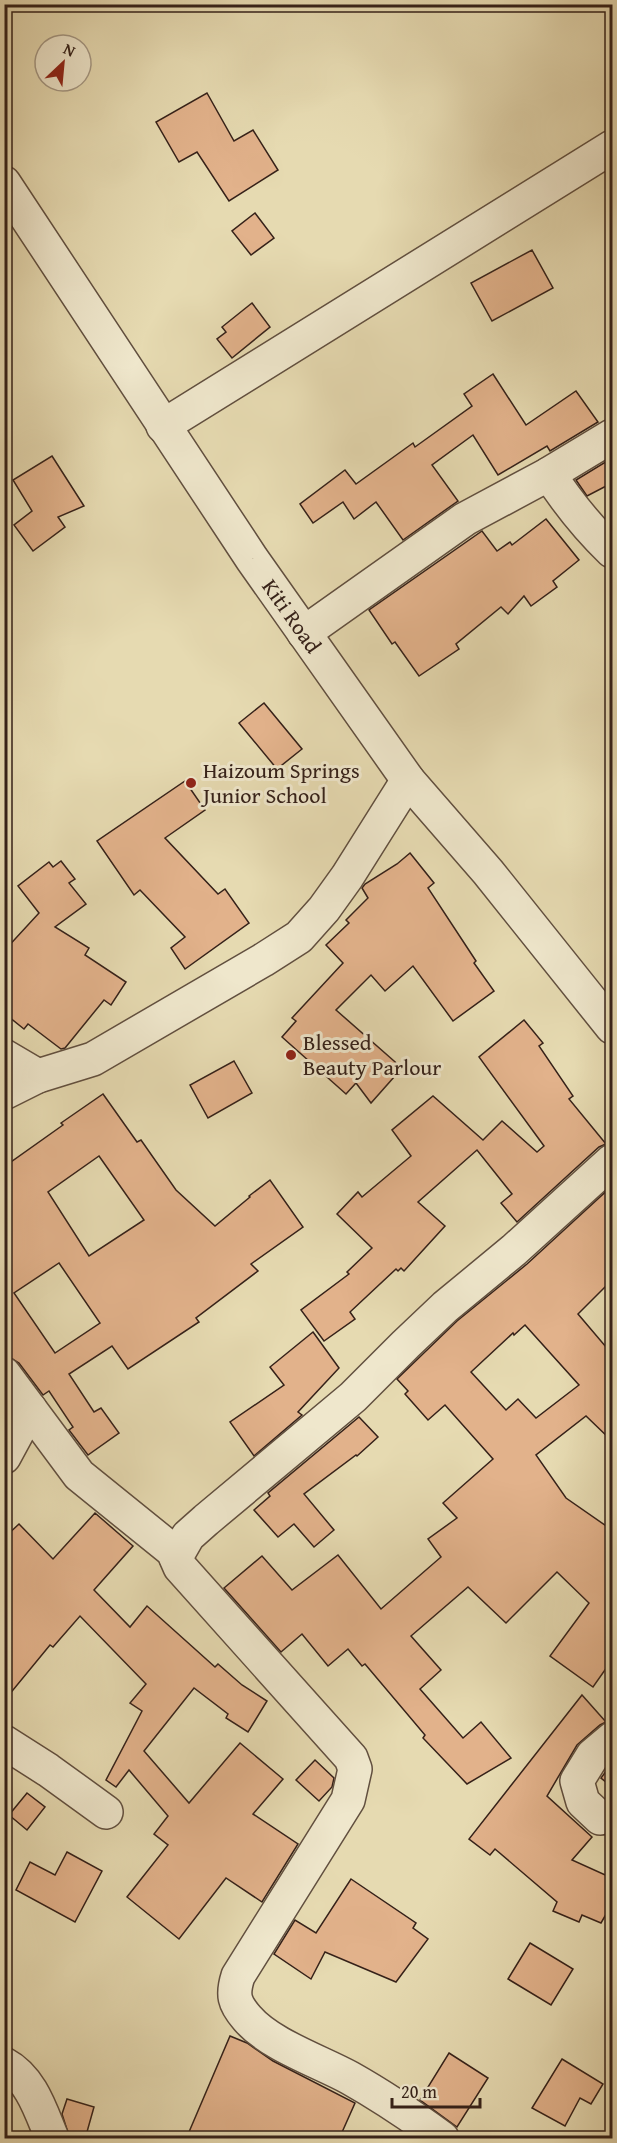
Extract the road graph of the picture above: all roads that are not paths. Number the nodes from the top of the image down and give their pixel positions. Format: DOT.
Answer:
graph roads {
  1 [pos="612,147"];
  2 [pos="4,183"];
  3 [pos="163,426"];
  4 [pos="612,436"];
  5 [pos="549,474"];
  6 [pos="612,551"];
  7 [pos="304,633"];
  8 [pos="408,780"];
  9 [pos="612,1027"];
  10 [pos="4,1056"];
  11 [pos="38,1076"];
  12 [pos="4,1093"];
  13 [pos="612,1161"];
  14 [pos="4,1374"];
  15 [pos="30,1409"];
  16 [pos="4,1457"];
  17 [pos="176,1557"];
  18 [pos="612,1739"];
  19 [pos="4,1742"];
  20 [pos="105,1812"];
  21 [pos="600,1818"];
  22 [pos="4,2064"];
  23 [pos="52,2139"];
  24 [pos="442,2139"];
  1 -- 3 [label="street"];
  2 -- 3 [label="street, Kiti Road"];
  3 -- 7 [label="street, Kiti Road"];
  4 -- 5 [label="street"];
  5 -- 6 [label="street"];
  5 -- 7 [label="street"];
  7 -- 8 [label="street, Kiti Road"];
  8 -- 9 [label="street, Kiti Road"];
  8 -- 11 [label="street"];
  10 -- 11 [label="street"];
  11 -- 12 [label="street"];
  13 -- 17 [label="street"];
  14 -- 15 [label="street"];
  15 -- 16 [label="street"];
  15 -- 17 [label="street"];
  17 -- 24 [label="street"];
  18 -- 21 [label="street"];
  19 -- 20 [label="street"];
  22 -- 23 [label="street"];
}
